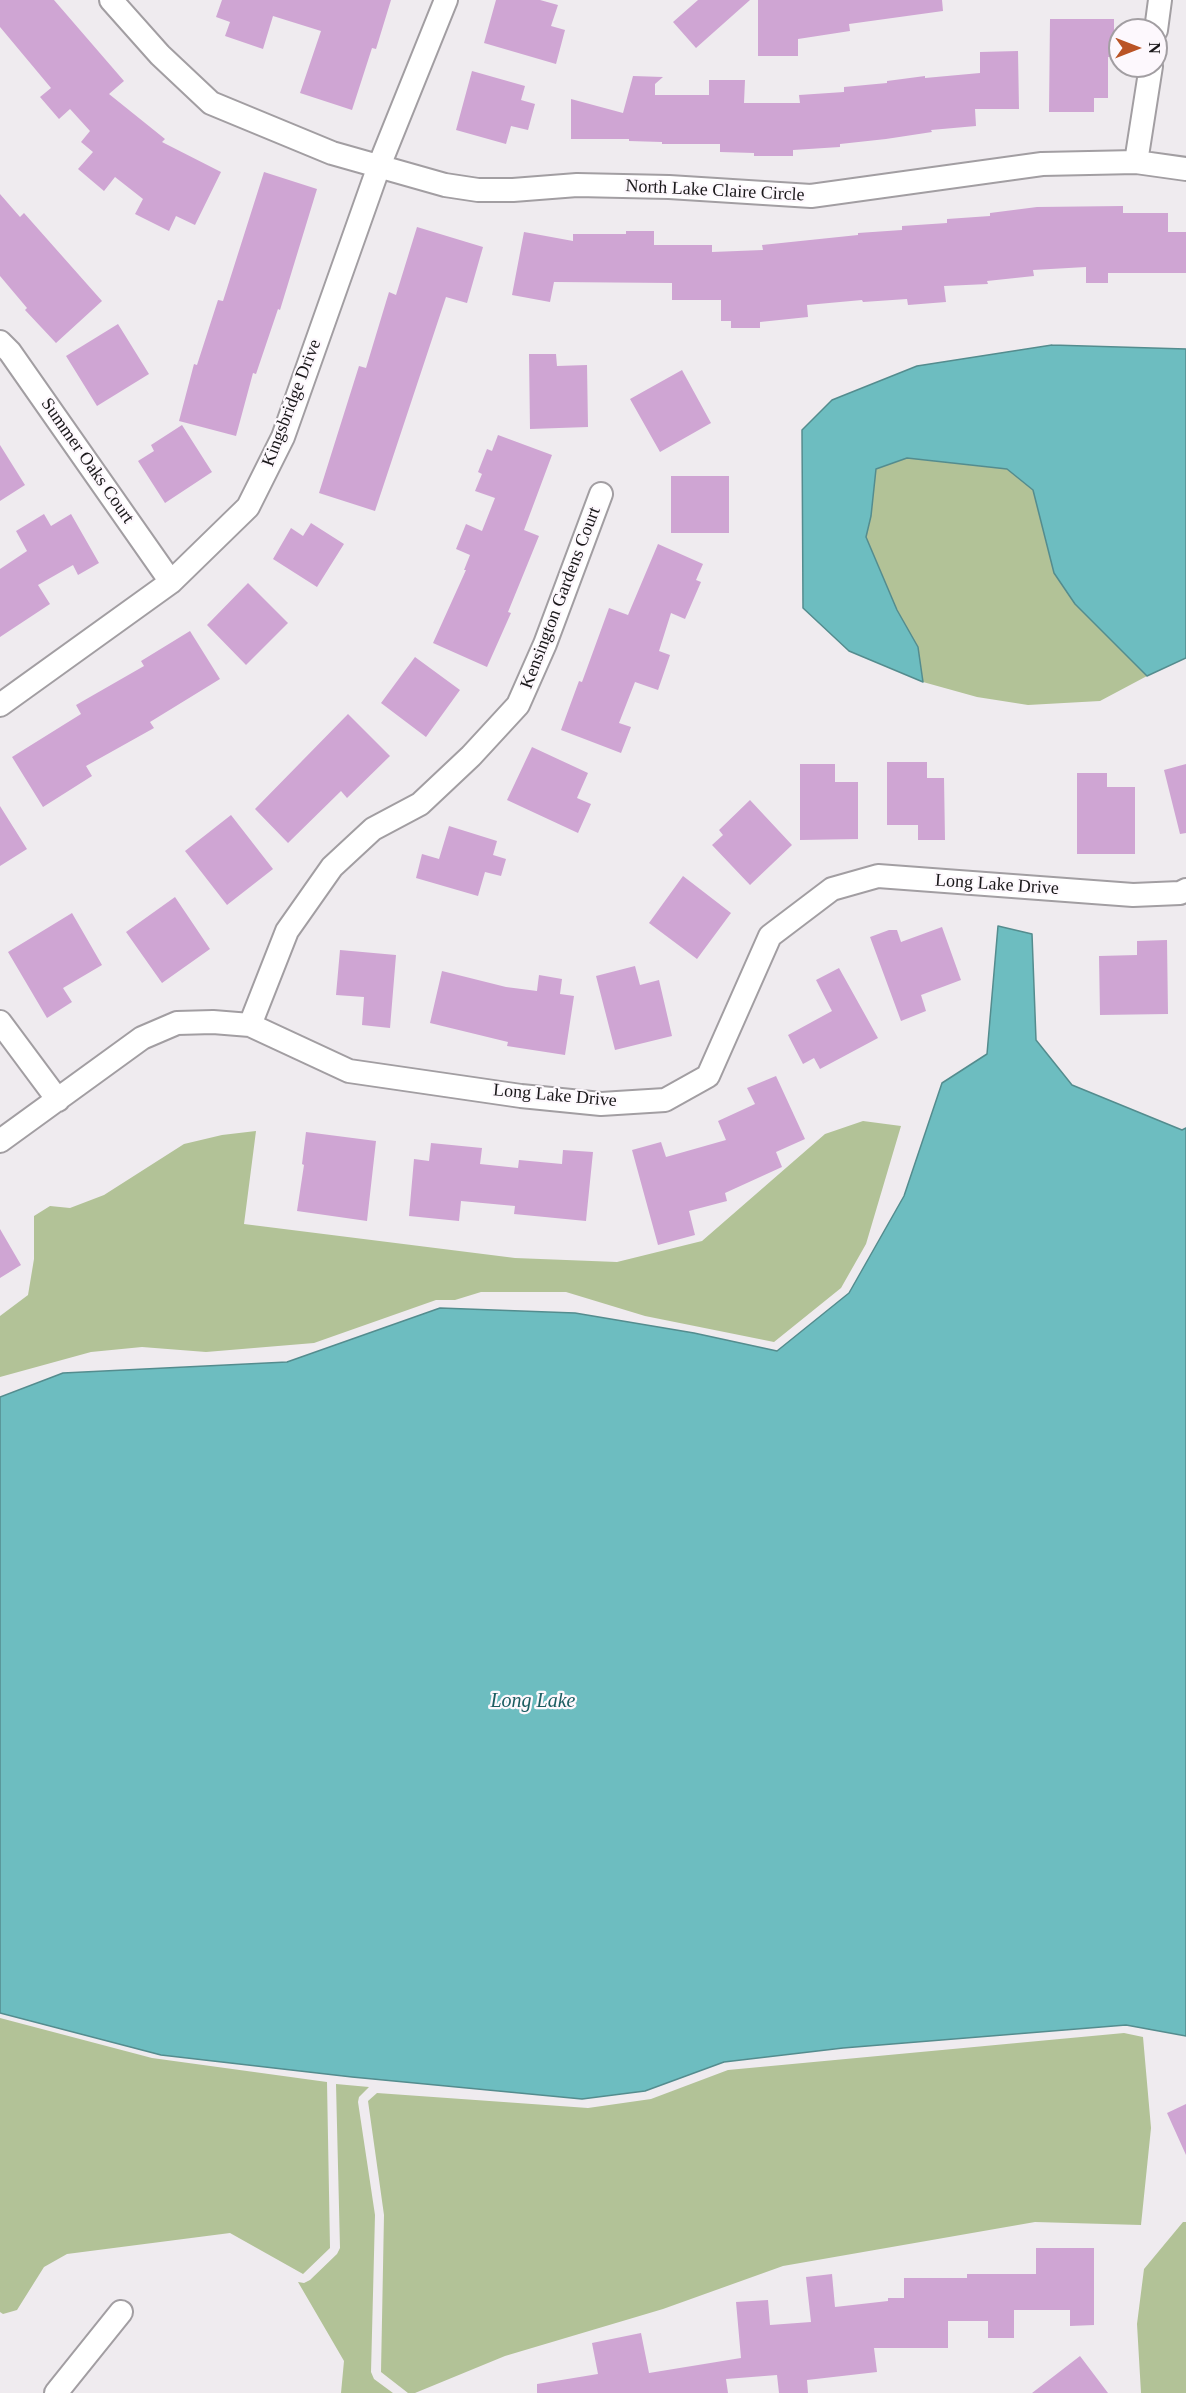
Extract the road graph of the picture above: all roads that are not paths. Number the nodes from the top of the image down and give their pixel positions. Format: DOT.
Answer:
graph roads {
  1 [pos="111,0"];
  2 [pos="446,0"];
  3 [pos="1160,0"];
  4 [pos="1158,18"];
  5 [pos="1148,78"];
  6 [pos="1136,162"];
  7 [pos="379,166"];
  8 [pos="1186,168"];
  9 [pos="0,342"];
  10 [pos="601,494"];
  11 [pos="171,582"];
  12 [pos="0,705"];
  13 [pos="1186,890"];
  14 [pos="0,1022"];
  15 [pos="250,1025"];
  16 [pos="58,1100"];
  17 [pos="0,1141"];
  18 [pos="121,2312"];
  19 [pos="56,2393"];
  1 -- 7 [label="street, North Lake Claire Circle"];
  2 -- 7 [label="street, Kingsbridge Drive"];
  3 -- 4 [label="street"];
  5 -- 6 [label="street"];
  6 -- 7 [label="street, North Lake Claire Circle"];
  6 -- 8 [label="street, North Lake Claire Circle"];
  7 -- 11 [label="street, Kingsbridge Drive"];
  9 -- 11 [label="street, Summer Oaks Court"];
  10 -- 15 [label="street, Kensington Gardens Court"];
  11 -- 12 [label="street, Kingsbridge Drive"];
  13 -- 15 [label="street, Long Lake Drive"];
  14 -- 16 [label="street"];
  15 -- 16 [label="street, Long Lake Drive"];
  16 -- 17 [label="street, Long Lake Drive"];
  18 -- 19 [label="street"];
}
